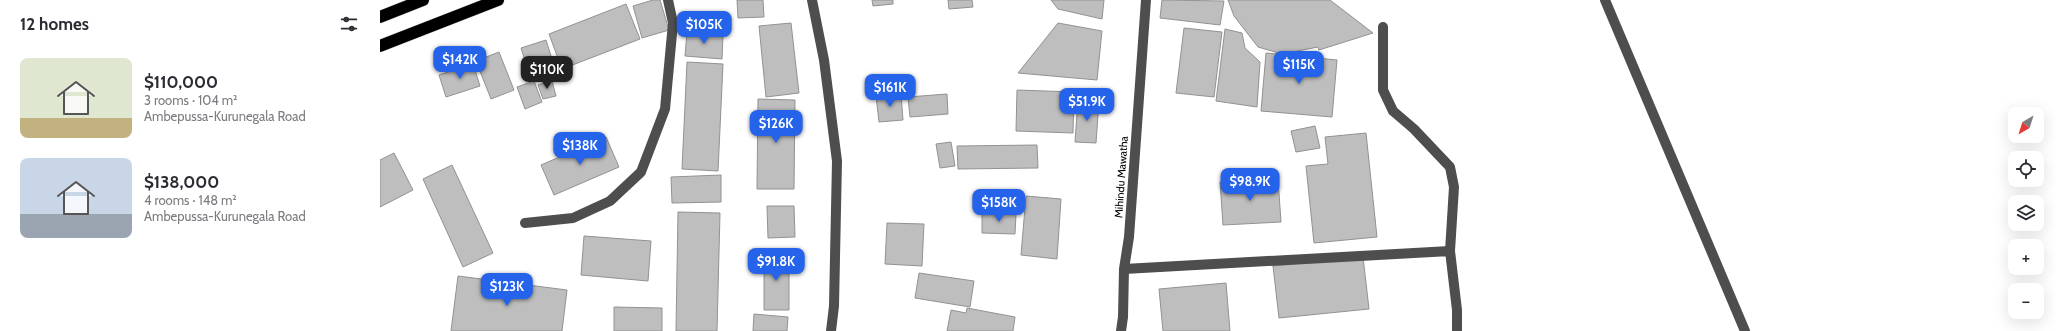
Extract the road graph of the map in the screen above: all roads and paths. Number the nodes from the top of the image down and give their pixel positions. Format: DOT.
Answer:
graph roads {
  1 [pos="423,0"];
  2 [pos="498,0"];
  3 [pos="668,0"];
  4 [pos="812,0"];
  5 [pos="1146,0"];
  6 [pos="1605,0"];
  7 [pos="380,17"];
  8 [pos="1383,27"];
  9 [pos="380,46"];
  10 [pos="525,223"];
  11 [pos="1450,251"];
  12 [pos="1124,269"];
  13 [pos="832,331"];
  14 [pos="1121,331"];
  15 [pos="1457,331"];
  16 [pos="1745,331"];
  1 -- 7 [label="highway"];
  2 -- 9 [label="highway"];
  3 -- 10 [label="street"];
  4 -- 13 [label="street"];
  5 -- 12 [label="street, Mihindu Mawatha"];
  6 -- 16 [label="street"];
  8 -- 11 [label="street"];
  11 -- 12 [label="street"];
  11 -- 15 [label="street"];
  12 -- 14 [label="street, Mihindu Mawatha"];
}
